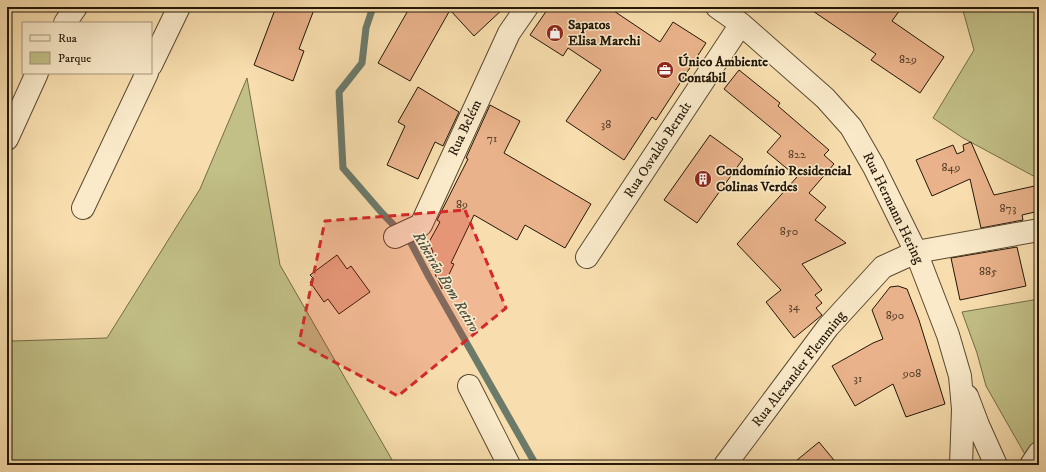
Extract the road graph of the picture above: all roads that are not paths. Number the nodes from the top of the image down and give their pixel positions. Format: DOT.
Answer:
graph roads {
  1 [pos="76,7"];
  2 [pos="179,7"];
  3 [pos="527,7"];
  4 [pos="717,7"];
  5 [pos="66,22"];
  6 [pos="741,24"];
  7 [pos="152,63"];
  8 [pos="37,74"];
  9 [pos="147,74"];
  10 [pos="7,139"];
  11 [pos="83,208"];
  12 [pos="1039,230"];
  13 [pos="395,237"];
  14 [pos="916,252"];
  15 [pos="588,257"];
  16 [pos="960,376"];
  17 [pos="469,386"];
  18 [pos="1039,453"];
  19 [pos="509,465"];
  20 [pos="726,465"];
  21 [pos="961,465"];
  22 [pos="996,465"];
  23 [pos="1031,465"];
  1 -- 5 [label="street"];
  2 -- 7 [label="street"];
  3 -- 13 [label="street, Rua Belém"];
  4 -- 6 [label="street, Rua Hermann Hering"];
  6 -- 14 [label="street, Rua Hermann Hering"];
  6 -- 15 [label="street, Rua Osvaldo Berndt"];
  8 -- 10 [label="street"];
  9 -- 11 [label="street"];
  12 -- 14 [label="street, Rua Alexander Flemming"];
  14 -- 16 [label="street, Rua Hermann Hering"];
  14 -- 20 [label="street, Rua Alexander Flemming"];
  16 -- 21 [label="street, Rua Hermann Hering"];
  16 -- 22 [label="street"];
  17 -- 19 [label="street"];
  18 -- 23 [label="street"];
}
